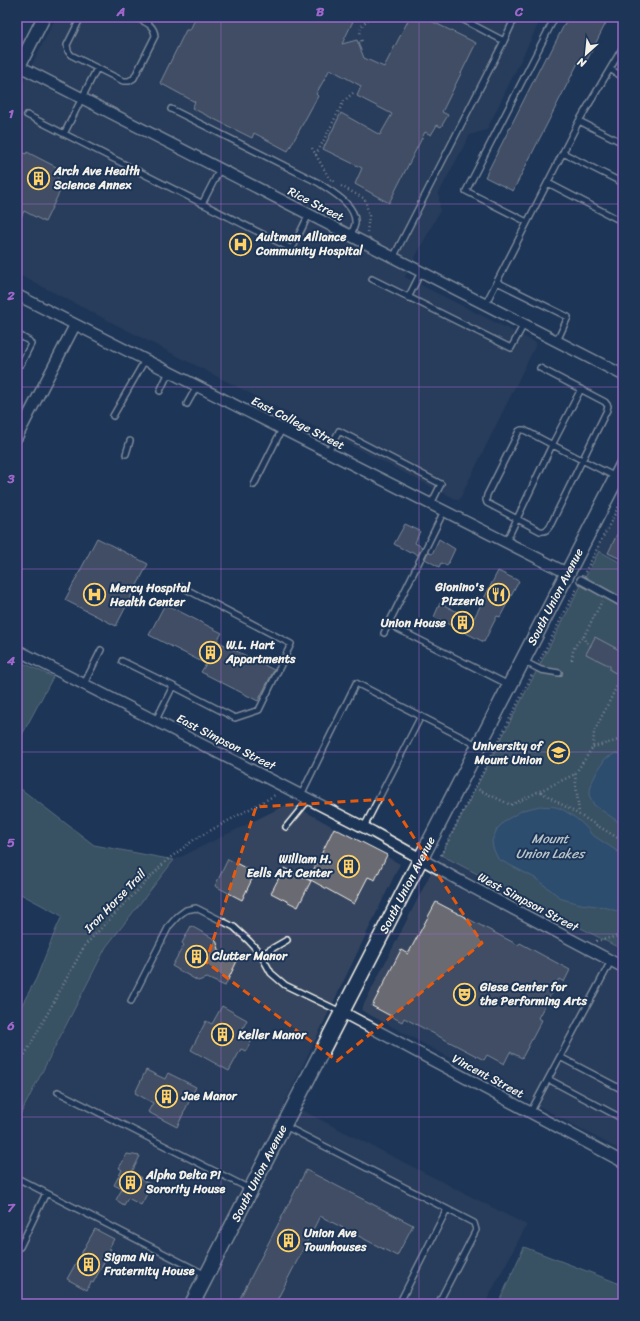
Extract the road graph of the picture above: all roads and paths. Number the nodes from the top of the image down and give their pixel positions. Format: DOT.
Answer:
graph roads {
  1 [pos="44,17"];
  2 [pos="81,17"];
  3 [pos="135,17"];
  4 [pos="371,17"];
  5 [pos="458,17"];
  6 [pos="474,17"];
  7 [pos="515,17"];
  8 [pos="555,17"];
  9 [pos="471,24"];
  10 [pos="504,41"];
  11 [pos="358,43"];
  12 [pos="623,47"];
  13 [pos="18,68"];
  14 [pos="97,68"];
  15 [pos="610,69"];
  16 [pos="623,77"];
  17 [pos="354,92"];
  18 [pos="82,98"];
  19 [pos="171,109"];
  20 [pos="27,115"];
  21 [pos="579,121"];
  22 [pos="64,134"];
  23 [pos="623,143"];
  24 [pos="563,153"];
  25 [pos="316,155"];
  26 [pos="220,169"];
  27 [pos="548,183"];
  28 [pos="623,184"];
  29 [pos="202,204"];
  30 [pos="309,214"];
  31 [pos="527,222"];
  32 [pos="623,222"];
  33 [pos="351,236"];
  34 [pos="393,258"];
  35 [pos="421,272"];
  36 [pos="372,279"];
  37 [pos="497,282"];
  38 [pos="17,295"];
  39 [pos="408,298"];
  40 [pos="486,305"];
  41 [pos="524,324"];
  42 [pos="75,325"];
  43 [pos="17,334"];
  44 [pos="557,341"];
  45 [pos="145,360"];
  46 [pos="17,365"];
  47 [pos="540,368"];
  48 [pos="169,372"];
  49 [pos="623,375"];
  50 [pos="197,386"];
  51 [pos="580,389"];
  52 [pos="160,391"];
  53 [pos="187,404"];
  54 [pos="113,416"];
  55 [pos="282,429"];
  56 [pos="17,437"];
  57 [pos="130,441"];
  58 [pos="552,444"];
  59 [pos="328,452"];
  60 [pos="126,454"];
  61 [pos="582,460"];
  62 [pos="620,472"];
  63 [pos="254,485"];
  64 [pos="431,504"];
  65 [pos="444,511"];
  66 [pos="516,518"];
  67 [pos="506,542"];
  68 [pos="567,573"];
  69 [pos="581,580"];
  70 [pos="180,586"];
  71 [pos="606,594"];
  72 [pos="623,603"];
  73 [pos="396,628"];
  74 [pos="384,633"];
  75 [pos="584,636"];
  76 [pos="590,646"];
  77 [pos="17,650"];
  78 [pos="101,650"];
  79 [pos="572,660"];
  80 [pos="122,661"];
  81 [pos="522,661"];
  82 [pos="559,673"];
  83 [pos="621,678"];
  84 [pos="84,684"];
  85 [pos="510,685"];
  86 [pos="173,686"];
  87 [pos="421,716"];
  88 [pos="156,720"];
  89 [pos="623,739"];
  90 [pos="479,746"];
  91 [pos="593,747"];
  92 [pos="575,774"];
  93 [pos="475,788"];
  94 [pos="540,792"];
  95 [pos="277,794"];
  96 [pos="305,797"];
  97 [pos="579,814"];
  98 [pos="286,827"];
  99 [pos="364,827"];
  100 [pos="623,841"];
  101 [pos="421,858"];
  102 [pos="287,940"];
  103 [pos="261,956"];
  104 [pos="611,961"];
  105 [pos="623,967"];
  106 [pos="131,1001"];
  107 [pos="342,1012"];
  108 [pos="560,1057"];
  109 [pos="17,1069"];
  110 [pos="548,1079"];
  111 [pos="623,1090"];
  112 [pos="58,1092"];
  113 [pos="530,1113"];
  114 [pos="623,1119"];
  115 [pos="284,1125"];
  116 [pos="623,1162"];
  117 [pos="17,1178"];
  118 [pos="251,1189"];
  119 [pos="46,1193"];
  120 [pos="447,1209"];
  121 [pos="17,1248"];
  122 [pos="207,1275"];
  123 [pos="192,1304"];
  124 [pos="399,1304"];
  125 [pos="438,1304"];
  1 -- 13 [label="street"];
  2 -- 14 [label="lane"];
  3 -- 14 [label="lane"];
  4 -- 11 [label="path"];
  5 -- 9 [label="lane"];
  6 -- 9 [label="lane"];
  7 -- 10 [label="lane"];
  8 -- 31 [label="lane"];
  9 -- 10 [label="lane"];
  10 -- 34 [label="lane"];
  12 -- 15 [label="lane"];
  13 -- 18 [label="street, Rice Street"];
  14 -- 18 [label="lane"];
  15 -- 16 [label="lane"];
  15 -- 21 [label="lane"];
  17 -- 25 [label="path"];
  18 -- 22 [label="lane"];
  18 -- 26 [label="street, Rice Street"];
  19 -- 33 [label="lane"];
  20 -- 22 [label="lane"];
  21 -- 23 [label="lane"];
  21 -- 24 [label="lane"];
  22 -- 29 [label="lane"];
  24 -- 27 [label="lane"];
  24 -- 28 [label="lane"];
  26 -- 29 [label="lane"];
  26 -- 30 [label="street, Rice Street"];
  27 -- 31 [label="lane"];
  27 -- 32 [label="lane"];
  29 -- 30 [label="lane"];
  30 -- 33 [label="street, Rice Street"];
  31 -- 37 [label="lane"];
  33 -- 34 [label="street, Rice Street"];
  34 -- 35 [label="street, Rice Street"];
  35 -- 39 [label="lane"];
  35 -- 40 [label="street, Rice Street"];
  36 -- 39 [label="lane"];
  37 -- 40 [label="lane"];
  37 -- 44 [label="lane"];
  38 -- 42 [label="street, East College Street"];
  39 -- 41 [label="lane"];
  40 -- 41 [label="street, Rice Street"];
  41 -- 44 [label="street, Rice Street"];
  42 -- 45 [label="street, East College Street"];
  42 -- 56 [label="street"];
  43 -- 46 [label="lane"];
  44 -- 49 [label="street, Rice Street"];
  45 -- 48 [label="street, East College Street"];
  45 -- 54 [label="lane"];
  47 -- 51 [label="lane"];
  48 -- 50 [label="street, East College Street"];
  48 -- 52 [label="lane"];
  50 -- 53 [label="lane"];
  50 -- 55 [label="street, East College Street"];
  51 -- 58 [label="lane"];
  51 -- 61 [label="lane"];
  55 -- 59 [label="street, East College Street"];
  55 -- 63 [label="lane"];
  57 -- 60 [label="lane"];
  58 -- 61 [label="lane"];
  58 -- 66 [label="lane"];
  58 -- 66 [label="lane"];
  59 -- 64 [label="street, East College Street"];
  59 -- 64 [label="lane"];
  61 -- 62 [label="lane"];
  61 -- 66 [label="lane"];
  62 -- 68 [label="main road, South Union Avenue"];
  64 -- 65 [label="street, East College Street"];
  65 -- 67 [label="street, East College Street"];
  65 -- 74 [label="lane"];
  66 -- 67 [label="lane"];
  67 -- 68 [label="street, East College Street"];
  68 -- 81 [label="main road, South Union Avenue"];
  69 -- 71 [label="street"];
  70 -- 86 [label="lane"];
  71 -- 72 [label="street"];
  71 -- 75 [label="path"];
  73 -- 85 [label="lane"];
  75 -- 76 [label="path"];
  75 -- 79 [label="path"];
  77 -- 84 [label="street, East Simpson Street"];
  78 -- 84 [label="lane"];
  80 -- 86 [label="lane"];
  81 -- 82 [label="lane"];
  81 -- 85 [label="main road, South Union Avenue"];
  83 -- 91 [label="path"];
  84 -- 88 [label="street, East Simpson Street"];
  85 -- 90 [label="main road, South Union Avenue"];
  86 -- 88 [label="lane"];
  87 -- 90 [label="lane"];
  87 -- 96 [label="lane"];
  87 -- 99 [label="lane"];
  88 -- 96 [label="street, East Simpson Street"];
  89 -- 91 [label="path"];
  90 -- 101 [label="main road, South Union Avenue"];
  91 -- 92 [label="path"];
  92 -- 94 [label="path"];
  92 -- 97 [label="path"];
  93 -- 94 [label="path"];
  94 -- 97 [label="path"];
  95 -- 109 [label="path, Iron Horse Trail"];
  96 -- 98 [label="lane"];
  96 -- 99 [label="street, East Simpson Street"];
  97 -- 100 [label="path"];
  99 -- 101 [label="street, East Simpson Street"];
  101 -- 104 [label="street, West Simpson Street"];
  101 -- 107 [label="main road, South Union Avenue"];
  102 -- 103 [label="lane"];
  103 -- 106 [label="lane"];
  103 -- 107 [label="lane"];
  104 -- 105 [label="street, West Simpson Street"];
  104 -- 108 [label="lane"];
  107 -- 113 [label="street, Vincent Street"];
  107 -- 115 [label="main road, South Union Avenue"];
  108 -- 110 [label="lane"];
  108 -- 111 [label="lane"];
  110 -- 113 [label="lane"];
  110 -- 114 [label="lane"];
  112 -- 118 [label="lane"];
  113 -- 116 [label="street, Vincent Street"];
  115 -- 118 [label="main road, South Union Avenue"];
  115 -- 120 [label="lane"];
  117 -- 119 [label="lane"];
  118 -- 122 [label="main road, South Union Avenue"];
  119 -- 121 [label="lane"];
  119 -- 122 [label="lane"];
  120 -- 124 [label="lane"];
  120 -- 125 [label="lane"];
  122 -- 123 [label="main road, South Union Avenue"];
}
